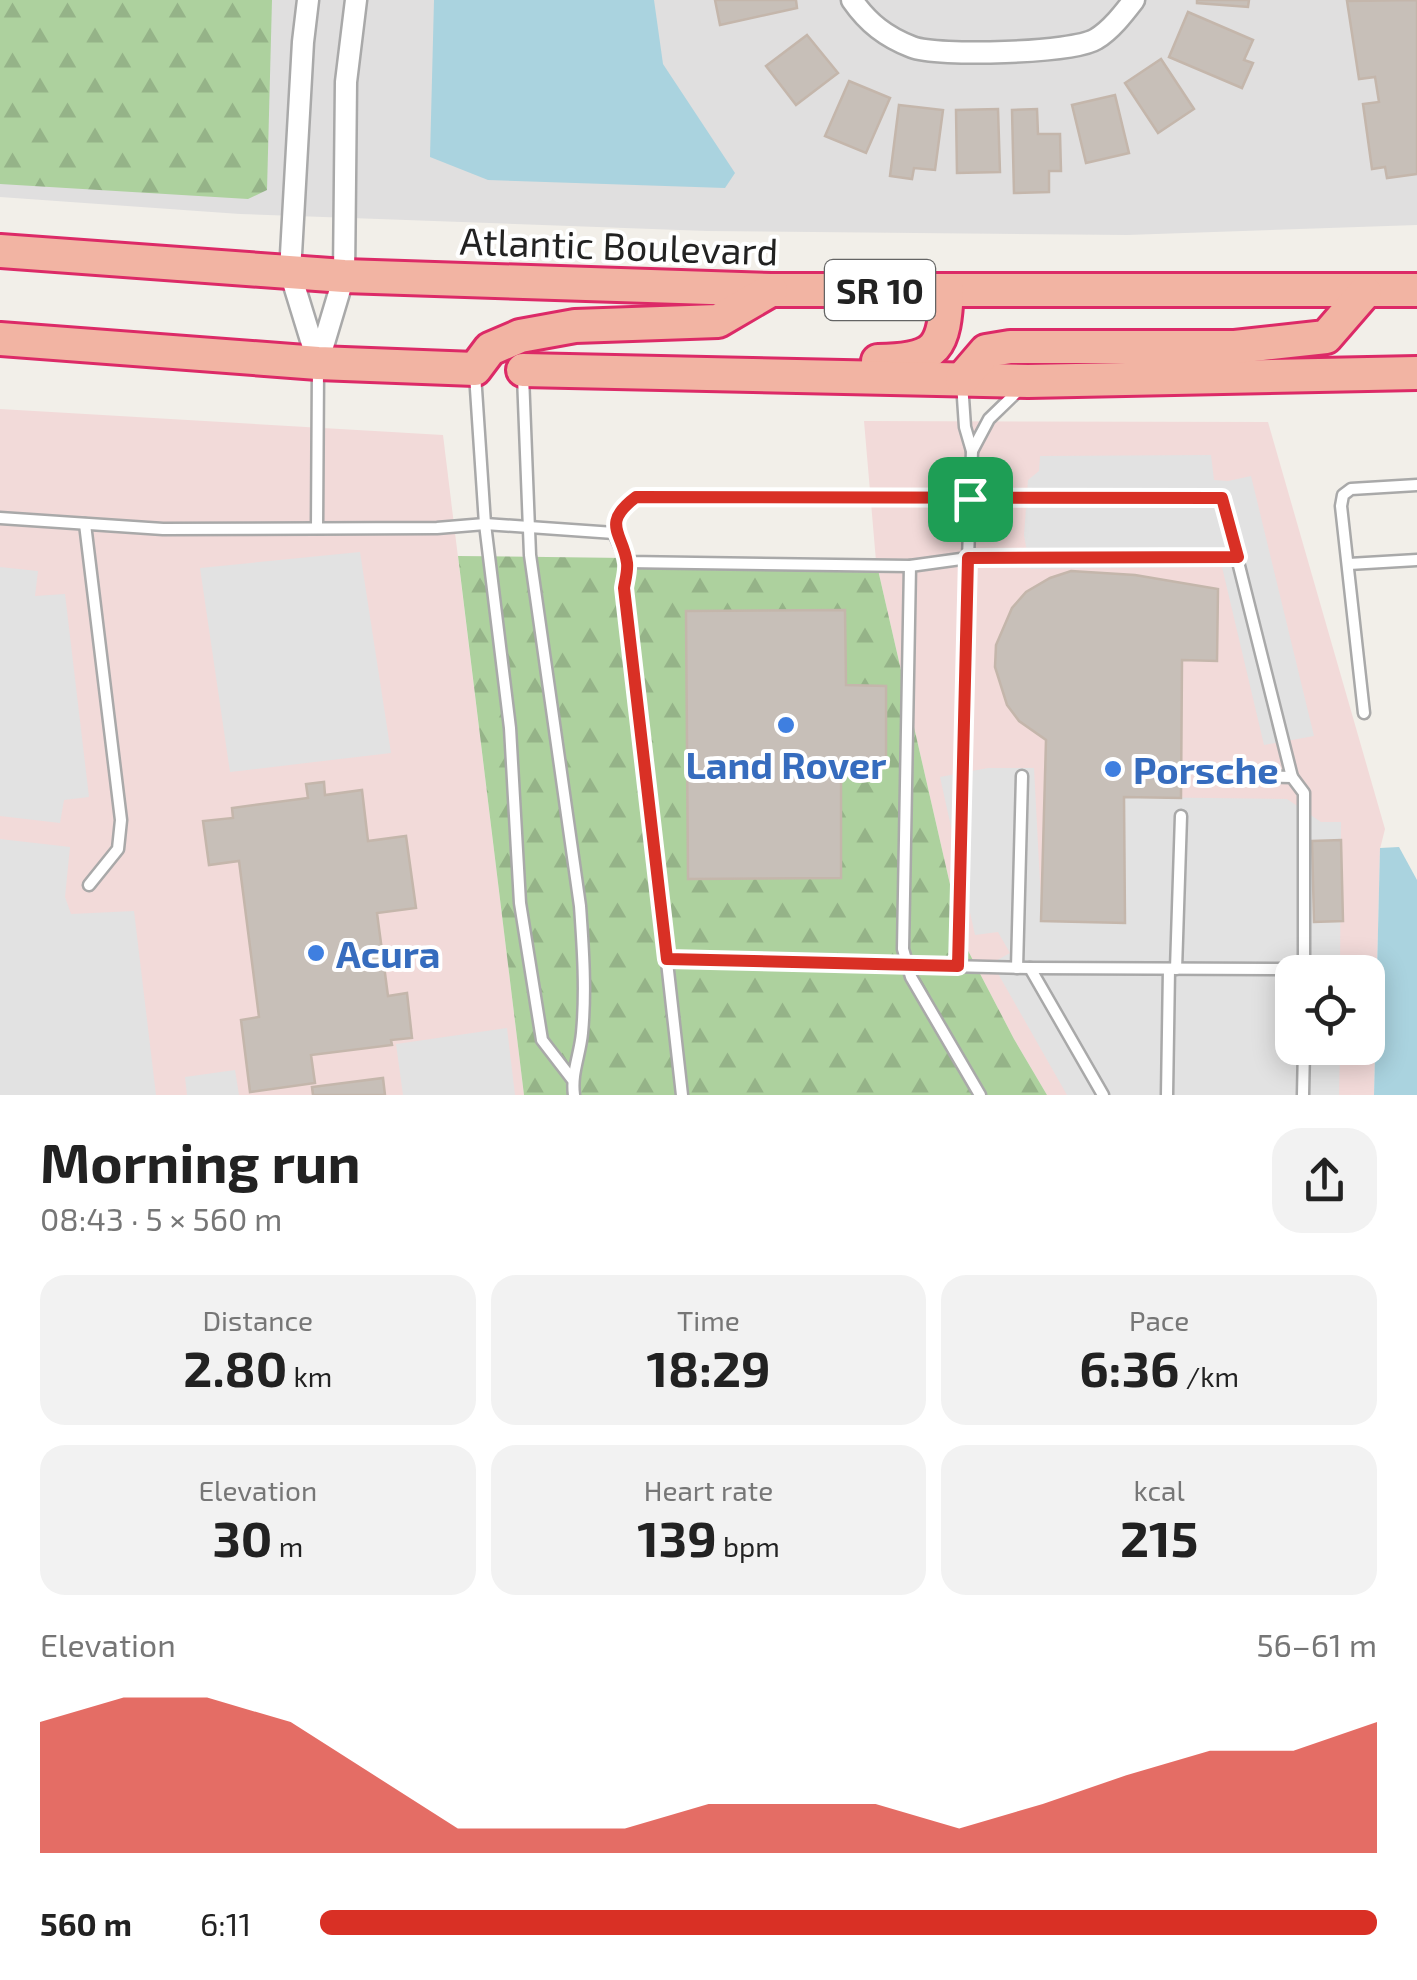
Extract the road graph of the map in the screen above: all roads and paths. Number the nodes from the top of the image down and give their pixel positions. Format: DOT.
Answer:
graph roads {
  1 [pos="308,0"];
  2 [pos="356,0"];
  3 [pos="852,0"];
  4 [pos="1134,0"];
  5 [pos="0,251"];
  6 [pos="290,272"];
  7 [pos="344,276"];
  8 [pos="771,290"];
  9 [pos="948,290"];
  10 [pos="1417,290"];
  11 [pos="1364,292"];
  12 [pos="0,339"];
  13 [pos="318,362"];
  14 [pos="474,369"];
  15 [pos="523,370"];
  16 [pos="1417,374"];
  17 [pos="720,377"];
  18 [pos="962,379"];
  19 [pos="1028,381"];
  20 [pos="972,450"];
  21 [pos="1417,485"];
  22 [pos="970,499"];
  23 [pos="0,518"];
  24 [pos="84,524"];
  25 [pos="486,524"];
  26 [pos="527,524"];
  27 [pos="317,528"];
  28 [pos="614,533"];
  29 [pos="1238,557"];
  30 [pos="968,558"];
  31 [pos="1417,560"];
  32 [pos="627,562"];
  33 [pos="1349,564"];
  34 [pos="910,566"];
  35 [pos="1364,713"];
  36 [pos="1022,776"];
  37 [pos="1242,776"];
  38 [pos="1292,777"];
  39 [pos="1181,816"];
  40 [pos="89,885"];
  41 [pos="1304,955"];
  42 [pos="667,959"];
  43 [pos="908,965"];
  44 [pos="958,966"];
  45 [pos="1024,968"];
  46 [pos="1173,969"];
  47 [pos="1275,971"];
  48 [pos="1304,1065"];
  49 [pos="572,1080"];
  50 [pos="574,1095"];
  51 [pos="682,1095"];
  52 [pos="980,1095"];
  53 [pos="1103,1095"];
  54 [pos="1166,1095"];
  55 [pos="1303,1095"];
  1 -- 6 [label="street"];
  2 -- 7 [label="street"];
  3 -- 4 [label="street"];
  5 -- 6 [label="highway, Atlantic Boulevard / SR 10"];
  6 -- 7 [label="highway, Atlantic Boulevard / SR 10"];
  6 -- 13 [label="street"];
  7 -- 8 [label="highway, Atlantic Boulevard / SR 10"];
  7 -- 13 [label="street"];
  8 -- 9 [label="highway, Atlantic Boulevard / SR 10"];
  8 -- 14 [label="highway"];
  9 -- 11 [label="highway, Atlantic Boulevard / SR 10"];
  9 -- 17 [label="highway"];
  10 -- 11 [label="highway, Atlantic Boulevard / SR 10"];
  11 -- 18 [label="highway"];
  12 -- 13 [label="highway"];
  13 -- 14 [label="highway"];
  13 -- 27 [label="lane"];
  14 -- 25 [label="lane"];
  15 -- 17 [label="highway"];
  15 -- 26 [label="lane"];
  16 -- 19 [label="highway"];
  17 -- 18 [label="highway"];
  18 -- 19 [label="highway"];
  18 -- 20 [label="lane"];
  19 -- 20 [label="lane"];
  20 -- 22 [label="lane"];
  21 -- 33 [label="lane"];
  22 -- 28 [label="lane"];
  22 -- 29 [label="lane"];
  22 -- 30 [label="lane"];
  23 -- 24 [label="lane"];
  24 -- 27 [label="lane"];
  24 -- 40 [label="lane"];
  25 -- 26 [label="lane"];
  25 -- 27 [label="lane"];
  25 -- 49 [label="lane"];
  26 -- 28 [label="lane"];
  26 -- 49 [label="lane"];
  28 -- 32 [label="lane"];
  29 -- 30 [label="lane"];
  29 -- 38 [label="lane"];
  30 -- 34 [label="lane"];
  30 -- 44 [label="lane"];
  31 -- 33 [label="lane"];
  32 -- 34 [label="lane"];
  32 -- 42 [label="lane"];
  33 -- 35 [label="lane"];
  34 -- 43 [label="lane"];
  36 -- 45 [label="lane"];
  37 -- 38 [label="lane"];
  38 -- 41 [label="lane"];
  39 -- 46 [label="lane"];
  42 -- 43 [label="lane"];
  42 -- 51 [label="lane"];
  43 -- 44 [label="lane"];
  43 -- 52 [label="lane"];
  44 -- 45 [label="lane"];
  45 -- 46 [label="lane"];
  45 -- 53 [label="lane"];
  46 -- 47 [label="lane"];
  46 -- 54 [label="lane"];
  48 -- 55 [label="lane"];
  49 -- 50 [label="lane"];
}
